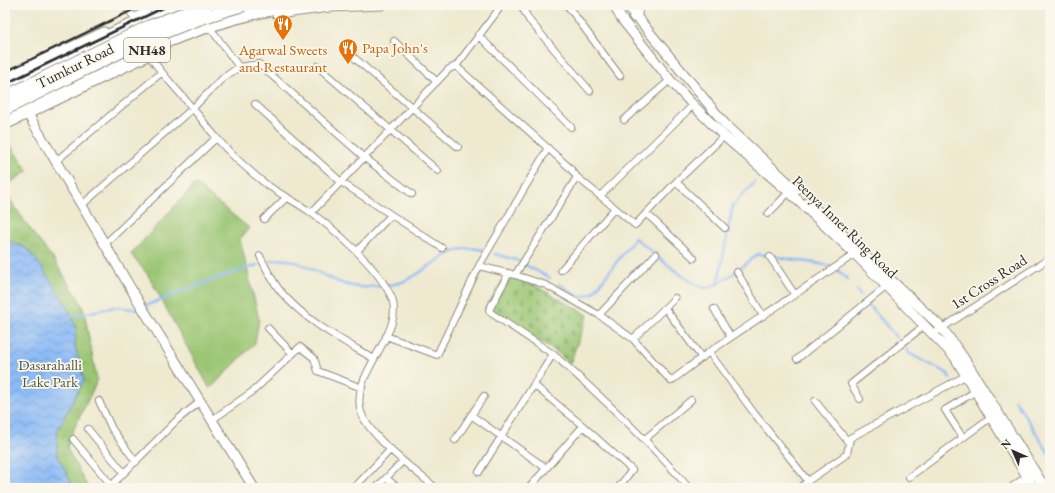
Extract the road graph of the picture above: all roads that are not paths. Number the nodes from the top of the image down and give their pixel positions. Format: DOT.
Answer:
graph roads {
  1 [pos="124,5"];
  2 [pos="166,5"];
  3 [pos="184,5"];
  4 [pos="206,5"];
  5 [pos="244,5"];
  6 [pos="296,5"];
  7 [pos="381,5"];
  8 [pos="502,5"];
  9 [pos="521,5"];
  10 [pos="567,5"];
  11 [pos="614,5"];
  12 [pos="626,5"];
  13 [pos="636,11"];
  14 [pos="135,18"];
  15 [pos="211,29"];
  16 [pos="478,36"];
  17 [pos="394,41"];
  18 [pos="344,49"];
  19 [pos="149,55"];
  20 [pos="317,66"];
  21 [pos="456,66"];
  22 [pos="239,68"];
  23 [pos="161,73"];
  24 [pos="620,76"];
  25 [pos="7,80"];
  26 [pos="670,80"];
  27 [pos="437,82"];
  28 [pos="590,91"];
  29 [pos="5,97"];
  30 [pos="254,104"];
  31 [pos="693,105"];
  32 [pos="193,108"];
  33 [pos="413,108"];
  34 [pos="5,109"];
  35 [pos="27,111"];
  36 [pos="5,118"];
  37 [pos="624,120"];
  38 [pos="5,125"];
  39 [pos="571,127"];
  40 [pos="392,131"];
  41 [pos="724,136"];
  42 [pos="216,138"];
  43 [pos="458,147"];
  44 [pos="548,148"];
  45 [pos="365,158"];
  46 [pos="56,161"];
  47 [pos="438,171"];
  48 [pos="577,177"];
  49 [pos="341,182"];
  50 [pos="676,182"];
  51 [pos="789,192"];
  52 [pos="412,194"];
  53 [pos="600,196"];
  54 [pos="287,197"];
  55 [pos="82,205"];
  56 [pos="615,208"];
  57 [pos="311,213"];
  58 [pos="646,213"];
  59 [pos="768,214"];
  60 [pos="391,215"];
  61 [pos="264,219"];
  62 [pos="725,228"];
  63 [pos="105,244"];
  64 [pos="442,248"];
  65 [pos="357,251"];
  66 [pos="656,254"];
  67 [pos="855,254"];
  68 [pos="260,256"];
  69 [pos="770,257"];
  70 [pos="694,258"];
  71 [pos="1050,258"];
  72 [pos="479,266"];
  73 [pos="560,270"];
  74 [pos="737,272"];
  75 [pos="509,273"];
  76 [pos="515,275"];
  77 [pos="887,286"];
  78 [pos="795,295"];
  79 [pos="675,298"];
  80 [pos="665,308"];
  81 [pos="714,308"];
  82 [pos="599,315"];
  83 [pos="763,316"];
  84 [pos="925,325"];
  85 [pos="268,328"];
  86 [pos="942,328"];
  87 [pos="933,334"];
  88 [pos="386,336"];
  89 [pos="731,337"];
  90 [pos="633,339"];
  91 [pos="709,352"];
  92 [pos="292,353"];
  93 [pos="553,354"];
  94 [pos="702,358"];
  95 [pos="374,359"];
  96 [pos="797,359"];
  97 [pos="966,375"];
  98 [pos="534,385"];
  99 [pos="362,388"];
  100 [pos="976,391"];
  101 [pos="484,396"];
  102 [pos="860,399"];
  103 [pos="691,400"];
  104 [pos="99,401"];
  105 [pos="815,401"];
  106 [pos="201,402"];
  107 [pos="471,415"];
  108 [pos="990,418"];
  109 [pos="212,420"];
  110 [pos="583,426"];
  111 [pos="88,429"];
  112 [pos="502,436"];
  113 [pos="73,438"];
  114 [pos="963,438"];
  115 [pos="645,439"];
  116 [pos="455,440"];
  117 [pos="849,443"];
  118 [pos="391,449"];
  119 [pos="403,461"];
  120 [pos="136,462"];
  121 [pos="546,468"];
  122 [pos="479,472"];
  123 [pos="1035,472"];
  124 [pos="124,473"];
  125 [pos="909,477"];
  126 [pos="386,478"];
  127 [pos="1027,478"];
  128 [pos="808,482"];
  129 [pos="110,487"];
  130 [pos="254,488"];
  131 [pos="354,488"];
  132 [pos="376,488"];
  133 [pos="398,488"];
  134 [pos="436,488"];
  135 [pos="529,488"];
  136 [pos="618,488"];
  137 [pos="689,488"];
  138 [pos="800,488"];
  139 [pos="1013,488"];
  140 [pos="1034,488"];
  141 [pos="1045,488"];
  1 -- 14 [label="street"];
  2 -- 14 [label="main road"];
  3 -- 25 [label="highway, Tumkur Road / NH48"];
  4 -- 29 [label="highway, bridge"];
  5 -- 34 [label="highway, bridge"];
  6 -- 35 [label="highway, Tumkur Road / NH48"];
  7 -- 15 [label="main road"];
  8 -- 16 [label="street"];
  9 -- 28 [label="street"];
  10 -- 24 [label="street"];
  11 -- 26 [label="main road, Peenya Inner Ring Road"];
  12 -- 13 [label="main road, Peenya Inner Ring Road"];
  13 -- 86 [label="main road, Peenya Inner Ring Road"];
  14 -- 25 [label="main road"];
  15 -- 19 [label="main road"];
  15 -- 22 [label="street"];
  16 -- 21 [label="street"];
  16 -- 39 [label="street"];
  17 -- 27 [label="street"];
  18 -- 33 [label="street"];
  19 -- 23 [label="street"];
  19 -- 35 [label="main road"];
  20 -- 40 [label="street"];
  21 -- 27 [label="street"];
  21 -- 44 [label="street"];
  22 -- 32 [label="street"];
  22 -- 45 [label="street"];
  23 -- 32 [label="street"];
  23 -- 46 [label="street"];
  25 -- 35 [label="main road"];
  26 -- 31 [label="main road, Peenya Inner Ring Road"];
  26 -- 37 [label="street"];
  27 -- 33 [label="street"];
  30 -- 49 [label="street"];
  31 -- 41 [label="main road, Peenya Inner Ring Road"];
  31 -- 53 [label="street"];
  32 -- 42 [label="street"];
  32 -- 55 [label="street"];
  33 -- 40 [label="street"];
  33 -- 43 [label="street"];
  35 -- 36 [label="highway, Tumkur Road / NH48"];
  35 -- 38 [label="main road"];
  35 -- 46 [label="main road"];
  40 -- 45 [label="street"];
  40 -- 47 [label="street"];
  41 -- 50 [label="street"];
  41 -- 51 [label="main road, Peenya Inner Ring Road"];
  42 -- 54 [label="street"];
  42 -- 63 [label="street"];
  44 -- 48 [label="street"];
  44 -- 72 [label="street"];
  45 -- 49 [label="street"];
  45 -- 52 [label="street"];
  46 -- 55 [label="main road"];
  48 -- 53 [label="street"];
  48 -- 76 [label="street"];
  49 -- 57 [label="street"];
  49 -- 60 [label="street"];
  50 -- 58 [label="street"];
  50 -- 62 [label="street"];
  51 -- 59 [label="street"];
  51 -- 67 [label="main road, Peenya Inner Ring Road"];
  53 -- 56 [label="street"];
  54 -- 57 [label="street"];
  54 -- 61 [label="street"];
  55 -- 63 [label="main road"];
  56 -- 58 [label="street"];
  56 -- 73 [label="street"];
  57 -- 65 [label="street"];
  58 -- 70 [label="street"];
  60 -- 64 [label="street"];
  60 -- 65 [label="street"];
  63 -- 106 [label="main road"];
  65 -- 88 [label="street"];
  66 -- 82 [label="street"];
  67 -- 77 [label="main road, Peenya Inner Ring Road"];
  67 -- 78 [label="street"];
  68 -- 95 [label="street"];
  69 -- 78 [label="street"];
  71 -- 86 [label="street, 1st Cross Road"];
  72 -- 75 [label="street"];
  72 -- 88 [label="street"];
  74 -- 83 [label="street"];
  75 -- 76 [label="street"];
  75 -- 93 [label="street"];
  76 -- 82 [label="street"];
  77 -- 84 [label="main road, Peenya Inner Ring Road"];
  77 -- 96 [label="street"];
  78 -- 83 [label="street"];
  79 -- 80 [label="street"];
  80 -- 90 [label="street"];
  80 -- 94 [label="street"];
  81 -- 89 [label="street"];
  82 -- 90 [label="street"];
  83 -- 89 [label="street"];
  84 -- 87 [label="main road, Peenya Inner Ring Road"];
  84 -- 102 [label="street"];
  85 -- 92 [label="street"];
  86 -- 87 [label="street, 1st Cross Road"];
  86 -- 123 [label="main road, Peenya Inner Ring Road"];
  87 -- 97 [label="main road, Peenya Inner Ring Road"];
  88 -- 95 [label="street"];
  89 -- 91 [label="street"];
  90 -- 94 [label="street"];
  91 -- 94 [label="street"];
  91 -- 128 [label="street"];
  92 -- 99 [label="street"];
  92 -- 109 [label="street"];
  93 -- 98 [label="street"];
  93 -- 115 [label="street"];
  95 -- 99 [label="street"];
  97 -- 100 [label="main road, Peenya Inner Ring Road"];
  97 -- 117 [label="street"];
  98 -- 110 [label="street"];
  98 -- 112 [label="street"];
  99 -- 118 [label="street"];
  100 -- 108 [label="main road, Peenya Inner Ring Road"];
  100 -- 114 [label="street"];
  101 -- 107 [label="street"];
  103 -- 115 [label="street"];
  104 -- 120 [label="street"];
  105 -- 117 [label="street"];
  106 -- 109 [label="main road"];
  106 -- 120 [label="street"];
  107 -- 112 [label="street"];
  107 -- 116 [label="street"];
  108 -- 114 [label="street"];
  108 -- 127 [label="main road, Peenya Inner Ring Road"];
  109 -- 130 [label="main road"];
  110 -- 121 [label="street"];
  110 -- 136 [label="street"];
  111 -- 124 [label="street"];
  112 -- 121 [label="street"];
  112 -- 122 [label="street"];
  113 -- 129 [label="street"];
  114 -- 125 [label="street"];
  115 -- 137 [label="street"];
  117 -- 128 [label="street"];
  118 -- 119 [label="street"];
  118 -- 131 [label="street"];
  119 -- 126 [label="street"];
  119 -- 134 [label="street"];
  120 -- 124 [label="street"];
  121 -- 135 [label="street"];
  123 -- 127 [label="main road"];
  123 -- 141 [label="main road, Peenya Inner Ring Road"];
  124 -- 129 [label="street"];
  126 -- 132 [label="street"];
  126 -- 133 [label="street"];
  127 -- 139 [label="main road"];
  127 -- 140 [label="main road, Peenya Inner Ring Road"];
  128 -- 138 [label="street"];
}
